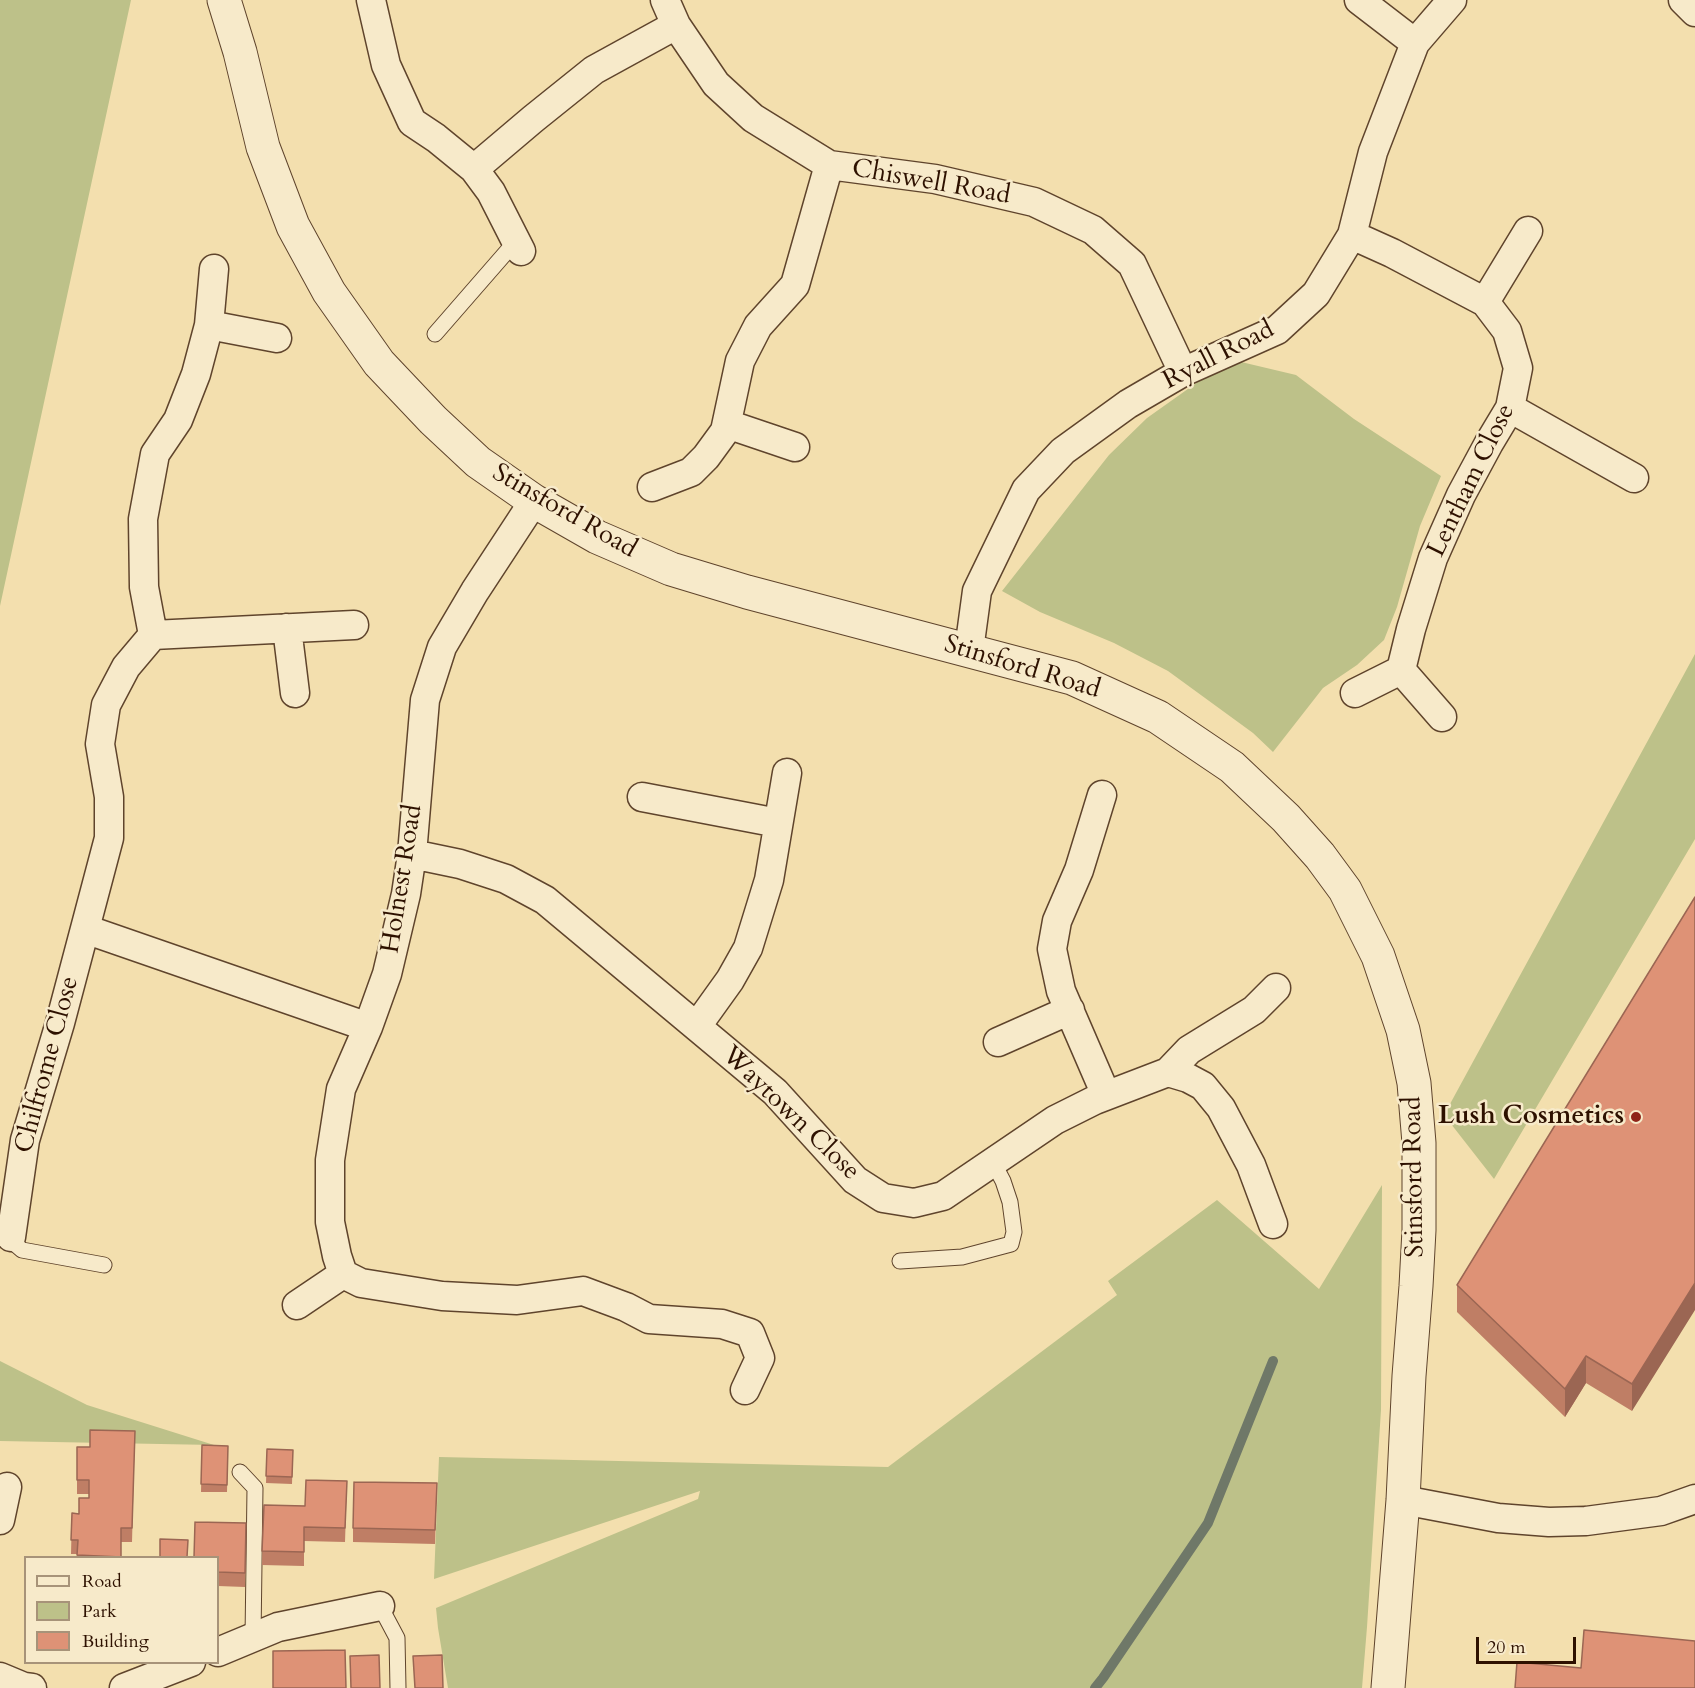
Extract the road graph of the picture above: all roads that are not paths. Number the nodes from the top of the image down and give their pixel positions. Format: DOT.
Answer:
graph roads {
  1 [pos="224,0"];
  2 [pos="242,0"];
  3 [pos="371,0"];
  4 [pos="1359,0"];
  5 [pos="1452,0"];
  6 [pos="1683,0"];
  7 [pos="670,12"];
  8 [pos="1695,12"];
  9 [pos="1415,43"];
  10 [pos="240,52"];
  11 [pos="829,165"];
  12 [pos="474,169"];
  13 [pos="1528,231"];
  14 [pos="1352,235"];
  15 [pos="519,246"];
  16 [pos="214,269"];
  17 [pos="1485,302"];
  18 [pos="209,325"];
  19 [pos="435,334"];
  20 [pos="277,338"];
  21 [pos="1184,372"];
  22 [pos="1510,408"];
  23 [pos="727,424"];
  24 [pos="795,447"];
  25 [pos="1634,478"];
  26 [pos="652,487"];
  27 [pos="534,501"];
  28 [pos="354,625"];
  29 [pos="287,628"];
  30 [pos="153,635"];
  31 [pos="969,650"];
  32 [pos="1401,670"];
  33 [pos="295,693"];
  34 [pos="1355,693"];
  35 [pos="1442,717"];
  36 [pos="787,773"];
  37 [pos="1102,795"];
  38 [pos="642,797"];
  39 [pos="778,823"];
  40 [pos="412,855"];
  41 [pos="85,928"];
  42 [pos="1276,988"];
  43 [pos="1070,1010"];
  44 [pos="697,1026"];
  45 [pos="368,1027"];
  46 [pos="998,1042"];
  47 [pos="1168,1072"];
  48 [pos="1107,1095"];
  49 [pos="993,1162"];
  50 [pos="1273,1224"];
  51 [pos="11,1237"];
  52 [pos="900,1261"];
  53 [pos="104,1264"];
  54 [pos="343,1274"];
  55 [pos="297,1305"];
  56 [pos="745,1390"];
  57 [pos="240,1472"];
  58 [pos="1695,1499"];
  59 [pos="1403,1500"];
  60 [pos="380,1606"];
  61 [pos="252,1638"];
  62 [pos="219,1652"];
  63 [pos="186,1664"];
  64 [pos="0,1677"];
  65 [pos="32,1688"];
  66 [pos="124,1688"];
  67 [pos="399,1688"];
  68 [pos="1388,1688"];
  1 -- 10 [label="street, Stinsford Road"];
  2 -- 10 [label="street, Stinsford Road"];
  3 -- 12 [label="street"];
  4 -- 9 [label="street"];
  5 -- 9 [label="street, Ryall Road"];
  6 -- 8 [label="street"];
  7 -- 11 [label="street, Chiswell Road"];
  7 -- 12 [label="street"];
  9 -- 14 [label="street, Ryall Road"];
  10 -- 27 [label="street, Stinsford Road"];
  11 -- 21 [label="street, Chiswell Road"];
  11 -- 23 [label="street"];
  12 -- 15 [label="street"];
  13 -- 17 [label="street"];
  14 -- 17 [label="street, Lentham Close"];
  14 -- 21 [label="street, Ryall Road"];
  15 -- 19 [label="lane"];
  16 -- 18 [label="street"];
  17 -- 22 [label="street, Lentham Close"];
  18 -- 20 [label="street"];
  18 -- 30 [label="street"];
  21 -- 31 [label="street, Ryall Road"];
  22 -- 25 [label="street"];
  22 -- 32 [label="street, Lentham Close"];
  23 -- 24 [label="street"];
  23 -- 26 [label="street"];
  27 -- 31 [label="street, Stinsford Road"];
  27 -- 40 [label="street, Holnest Road"];
  28 -- 29 [label="street"];
  29 -- 30 [label="street"];
  29 -- 33 [label="street"];
  30 -- 41 [label="street, Chilfrome Close"];
  31 -- 59 [label="street, Stinsford Road"];
  32 -- 34 [label="street"];
  32 -- 35 [label="street"];
  36 -- 39 [label="street"];
  37 -- 43 [label="street"];
  38 -- 39 [label="street"];
  39 -- 44 [label="street"];
  40 -- 44 [label="street, Waytown Close"];
  40 -- 45 [label="street, Holnest Road"];
  41 -- 45 [label="street"];
  41 -- 51 [label="street, Chilfrome Close"];
  42 -- 47 [label="street, Waytown Close"];
  43 -- 46 [label="street"];
  43 -- 48 [label="street"];
  44 -- 49 [label="street, Waytown Close"];
  45 -- 54 [label="street, Holnest Road"];
  47 -- 48 [label="street, Waytown Close"];
  47 -- 50 [label="street"];
  48 -- 49 [label="street, Waytown Close"];
  49 -- 52 [label="lane"];
  51 -- 53 [label="lane"];
  54 -- 55 [label="street"];
  54 -- 56 [label="street"];
  57 -- 61 [label="lane"];
  58 -- 59 [label="street"];
  59 -- 68 [label="street, Stinsford Road"];
  60 -- 61 [label="street"];
  60 -- 67 [label="lane"];
  61 -- 62 [label="street"];
  63 -- 66 [label="street"];
  64 -- 65 [label="street"];
}
